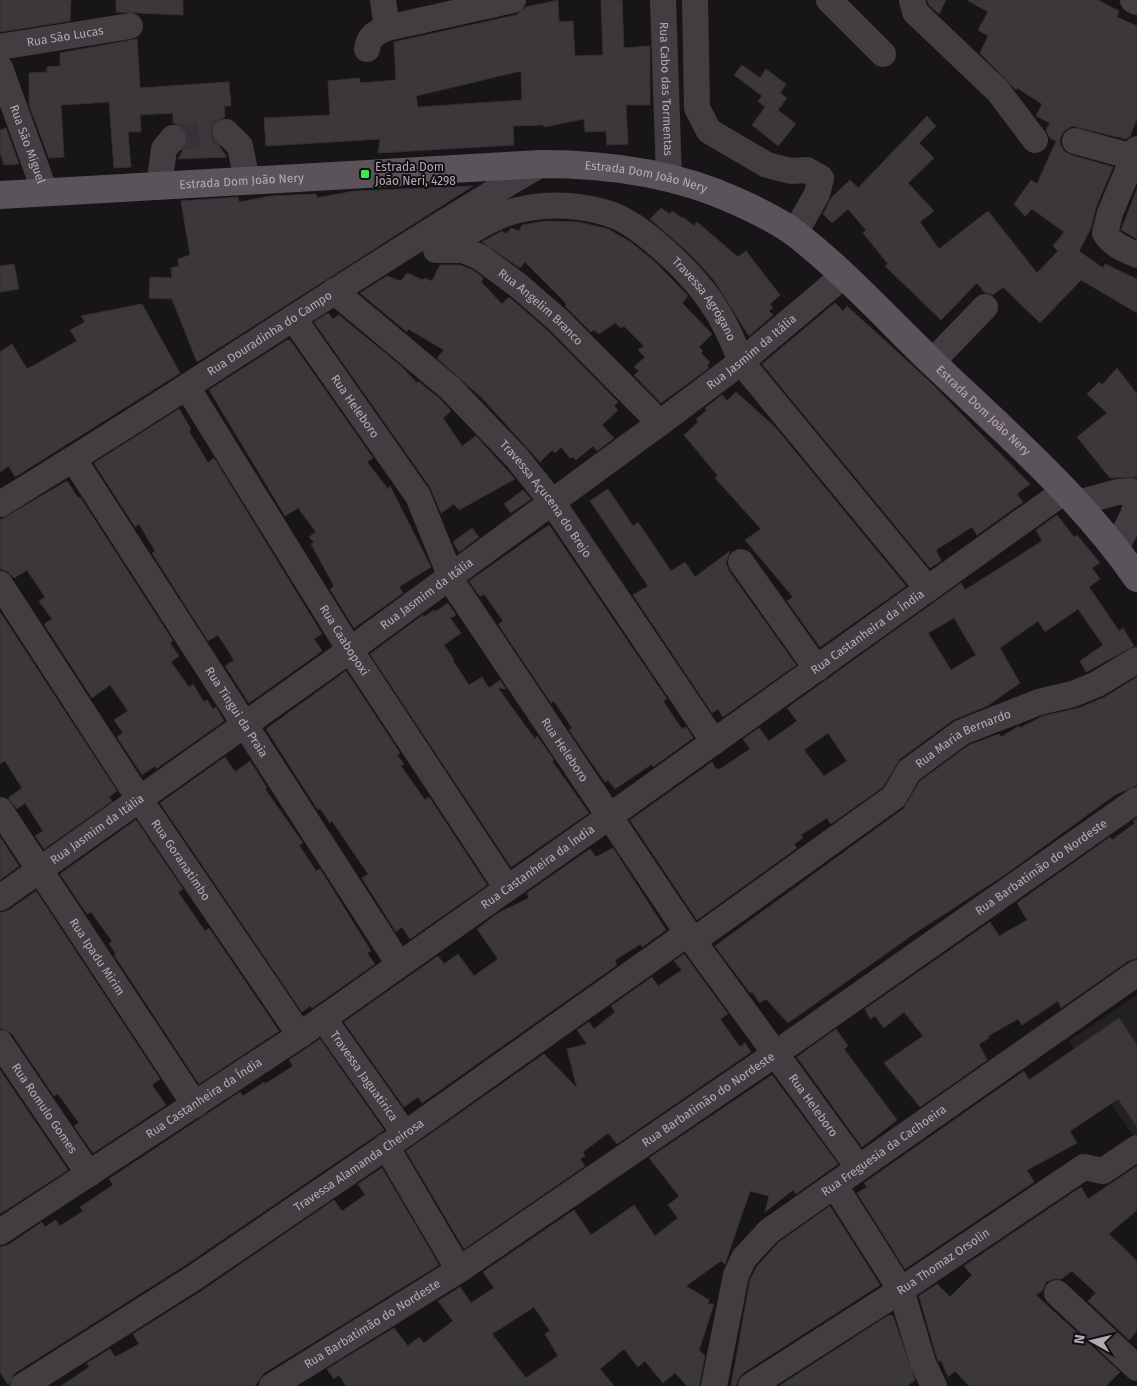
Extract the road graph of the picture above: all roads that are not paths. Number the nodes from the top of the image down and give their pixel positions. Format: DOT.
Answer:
graph roads {
  1 [pos="383,0"];
  2 [pos="513,0"];
  3 [pos="663,0"];
  4 [pos="695,0"];
  5 [pos="829,0"];
  6 [pos="912,0"];
  7 [pos="1133,0"];
  8 [pos="1137,2"];
  9 [pos="130,26"];
  10 [pos="387,28"];
  11 [pos="0,47"];
  12 [pos="367,49"];
  13 [pos="883,54"];
  14 [pos="0,68"];
  15 [pos="226,132"];
  16 [pos="173,138"];
  17 [pos="1035,140"];
  18 [pos="1075,141"];
  19 [pos="1136,154"];
  20 [pos="541,164"];
  21 [pos="669,177"];
  22 [pos="247,181"];
  23 [pos="159,186"];
  24 [pos="45,192"];
  25 [pos="0,195"];
  26 [pos="795,233"];
  27 [pos="442,249"];
  28 [pos="1137,254"];
  29 [pos="393,256"];
  30 [pos="843,276"];
  31 [pos="334,291"];
  32 [pos="985,307"];
  33 [pos="293,318"];
  34 [pos="741,362"];
  35 [pos="932,362"];
  36 [pos="187,387"];
  37 [pos="660,423"];
  38 [pos="74,460"];
  39 [pos="1072,497"];
  40 [pos="1137,500"];
  41 [pos="552,502"];
  42 [pos="0,504"];
  43 [pos="1116,549"];
  44 [pos="741,562"];
  45 [pos="450,576"];
  46 [pos="1137,578"];
  47 [pos="0,584"];
  48 [pos="928,589"];
  49 [pos="350,650"];
  50 [pos="1137,660"];
  51 [pos="817,668"];
  52 [pos="244,726"];
  53 [pos="714,742"];
  54 [pos="140,800"];
  55 [pos="1137,800"];
  56 [pos="0,810"];
  57 [pos="610,816"];
  58 [pos="41,870"];
  59 [pos="508,888"];
  60 [pos="0,898"];
  61 [pos="690,937"];
  62 [pos="399,964"];
  63 [pos="1137,973"];
  64 [pos="323,1018"];
  65 [pos="300,1035"];
  66 [pos="0,1043"];
  67 [pos="775,1054"];
  68 [pos="194,1105"];
  69 [pos="396,1140"];
  70 [pos="1137,1148"];
  71 [pos="859,1168"];
  72 [pos="88,1174"];
  73 [pos="835,1186"];
  74 [pos="0,1232"];
  75 [pos="458,1270"];
  76 [pos="901,1290"];
  77 [pos="1057,1293"];
  78 [pos="1137,1368"];
  79 [pos="23,1386"];
  80 [pos="272,1386"];
  81 [pos="714,1386"];
  82 [pos="750,1386"];
  83 [pos="934,1386"];
  1 -- 10 [label="street"];
  2 -- 10 [label="street"];
  3 -- 21 [label="street, Rua Cabo das Tormentas"];
  4 -- 26 [label="street"];
  5 -- 13 [label="street"];
  6 -- 17 [label="street"];
  7 -- 8 [label="street"];
  9 -- 11 [label="street, Rua São Lucas"];
  10 -- 12 [label="street"];
  14 -- 24 [label="street, Rua São Miguel"];
  15 -- 22 [label="street"];
  16 -- 23 [label="street"];
  18 -- 19 [label="street"];
  19 -- 28 [label="street"];
  20 -- 21 [label="main road, Estrada Dom João Nery"];
  20 -- 22 [label="main road, Estrada Dom João Nery"];
  20 -- 29 [label="street, Rua Douradinha do Campo"];
  21 -- 26 [label="main road, Estrada Dom João Nery"];
  22 -- 23 [label="main road, Estrada Dom João Nery"];
  23 -- 24 [label="main road, Estrada Dom João Nery"];
  24 -- 25 [label="main road, Estrada Dom João Nery"];
  26 -- 30 [label="main road, Estrada Dom João Nery"];
  27 -- 29 [label="street, Rua Angelim Branco"];
  27 -- 34 [label="street, Travessa Agrógano"];
  27 -- 37 [label="street, Rua Angelim Branco"];
  29 -- 31 [label="street, Rua Douradinha do Campo"];
  30 -- 34 [label="street, Rua Jasmim da Itália"];
  30 -- 35 [label="main road, Estrada Dom João Nery"];
  31 -- 33 [label="street, Rua Douradinha do Campo"];
  31 -- 41 [label="street, Travessa Açucena do Brejo"];
  32 -- 35 [label="street"];
  33 -- 36 [label="street, Rua Douradinha do Campo"];
  33 -- 45 [label="street, Rua Heleboro"];
  34 -- 37 [label="street, Rua Jasmim da Itália"];
  34 -- 48 [label="street, Travessa Agrógano"];
  35 -- 39 [label="main road, Estrada Dom João Nery"];
  36 -- 38 [label="street, Rua Douradinha do Campo"];
  36 -- 49 [label="street, Rua Caabopoxi"];
  37 -- 41 [label="street, Rua Jasmim da Itália"];
  38 -- 42 [label="street, Rua Douradinha do Campo"];
  38 -- 52 [label="street, Rua Tingui da Praia"];
  39 -- 40 [label="street"];
  39 -- 43 [label="main road, Estrada Dom João Nery"];
  39 -- 48 [label="street, Rua Castanheira da Índia"];
  40 -- 43 [label="street"];
  41 -- 45 [label="street, Rua Jasmim da Itália"];
  41 -- 53 [label="street, Travessa Açucena do Brejo"];
  43 -- 46 [label="main road, Estrada Dom João Nery"];
  44 -- 51 [label="street"];
  45 -- 49 [label="street, Rua Jasmim da Itália"];
  45 -- 57 [label="street, Rua Heleboro"];
  47 -- 54 [label="street, Rua Goranatimbo"];
  48 -- 51 [label="street, Rua Castanheira da Índia"];
  49 -- 52 [label="street, Rua Jasmim da Itália"];
  49 -- 59 [label="street, Rua Caabopoxi"];
  50 -- 61 [label="street, Rua Maria Bernardo"];
  51 -- 53 [label="street, Rua Castanheira da Índia"];
  52 -- 54 [label="street, Rua Jasmim da Itália"];
  52 -- 62 [label="street, Rua Tingui da Praia"];
  53 -- 57 [label="street, Rua Castanheira da Índia"];
  54 -- 58 [label="street, Rua Jasmim da Itália"];
  54 -- 65 [label="street, Rua Goranatimbo"];
  55 -- 67 [label="street, Rua Barbatimão do Nordeste"];
  56 -- 58 [label="street, Rua Ipadu Mirim"];
  57 -- 59 [label="street, Rua Castanheira da Índia"];
  57 -- 61 [label="street, Rua Heleboro"];
  58 -- 60 [label="street, Rua Jasmim da Itália"];
  58 -- 68 [label="street, Rua Ipadu Mirim"];
  59 -- 62 [label="street, Rua Castanheira da Índia"];
  61 -- 67 [label="street, Rua Heleboro"];
  61 -- 69 [label="street, Travessa Alamanda Cheirosa"];
  62 -- 64 [label="street, Rua Castanheira da Índia"];
  63 -- 71 [label="street, Rua Freguesia da Cachoeira"];
  64 -- 65 [label="street, Rua Castanheira da Índia"];
  64 -- 69 [label="street, Travessa Jaguatirica"];
  65 -- 68 [label="street, Rua Castanheira da Índia"];
  66 -- 72 [label="street, Rua Romulo Gomes"];
  67 -- 71 [label="street, Rua Heleboro"];
  67 -- 75 [label="street, Rua Barbatimão do Nordeste"];
  68 -- 72 [label="street, Rua Castanheira da Índia"];
  69 -- 75 [label="street, Travessa Jaguatirica"];
  69 -- 79 [label="street, Travessa Alamanda Cheirosa"];
  70 -- 76 [label="street, Rua Thomaz Orsolin"];
  71 -- 73 [label="street, Rua Freguesia da Cachoeira"];
  72 -- 74 [label="street, Rua Castanheira da Índia"];
  73 -- 76 [label="street"];
  73 -- 81 [label="street, Rua Freguesia da Cachoeira"];
  75 -- 80 [label="street, Rua Barbatimão do Nordeste"];
  76 -- 82 [label="street, Rua Thomaz Orsolin"];
  76 -- 83 [label="street"];
  77 -- 78 [label="street"];
}
